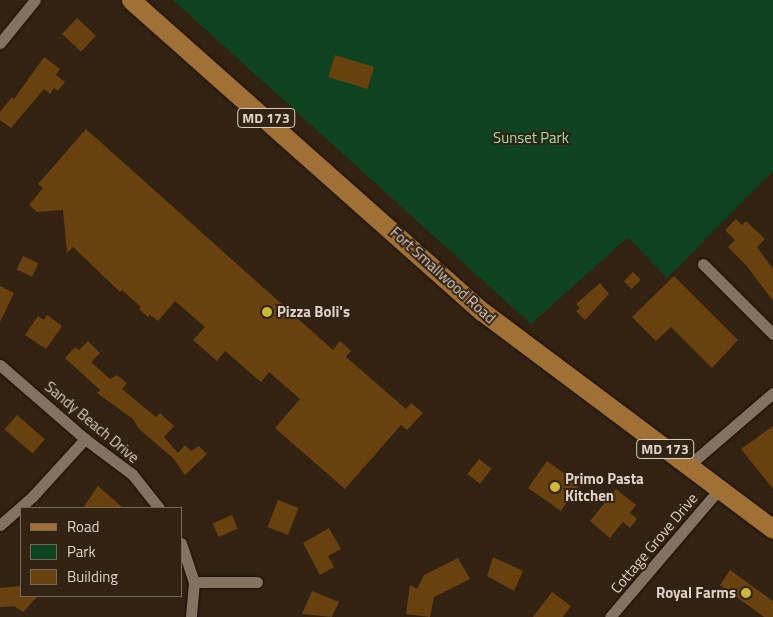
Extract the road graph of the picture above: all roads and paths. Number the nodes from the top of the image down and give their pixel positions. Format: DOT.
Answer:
graph roads {
  1 [pos="35,0"];
  2 [pos="131,0"];
  3 [pos="0,43"];
  4 [pos="703,264"];
  5 [pos="773,334"];
  6 [pos="0,365"];
  7 [pos="773,393"];
  8 [pos="85,439"];
  9 [pos="688,466"];
  10 [pos="720,488"];
  11 [pos="21,507"];
  12 [pos="158,507"];
  13 [pos="20,508"];
  14 [pos="0,525"];
  15 [pos="773,529"];
  16 [pos="182,546"];
  17 [pos="194,582"];
  18 [pos="257,582"];
  19 [pos="191,617"];
  20 [pos="610,617"];
  1 -- 3 [label="street"];
  2 -- 9 [label="main road, Fort Smallwood Road / MD 173"];
  4 -- 5 [label="street"];
  6 -- 8 [label="street, Sandy Beach Drive"];
  7 -- 9 [label="street"];
  8 -- 11 [label="street"];
  8 -- 12 [label="street, Sandy Beach Drive"];
  9 -- 10 [label="main road, Fort Smallwood Road / MD 173"];
  10 -- 15 [label="main road, Fort Smallwood Road / MD 173"];
  10 -- 20 [label="street, Cottage Grove Drive"];
  13 -- 14 [label="street"];
  16 -- 17 [label="street"];
  17 -- 18 [label="street"];
  17 -- 19 [label="street"];
}
